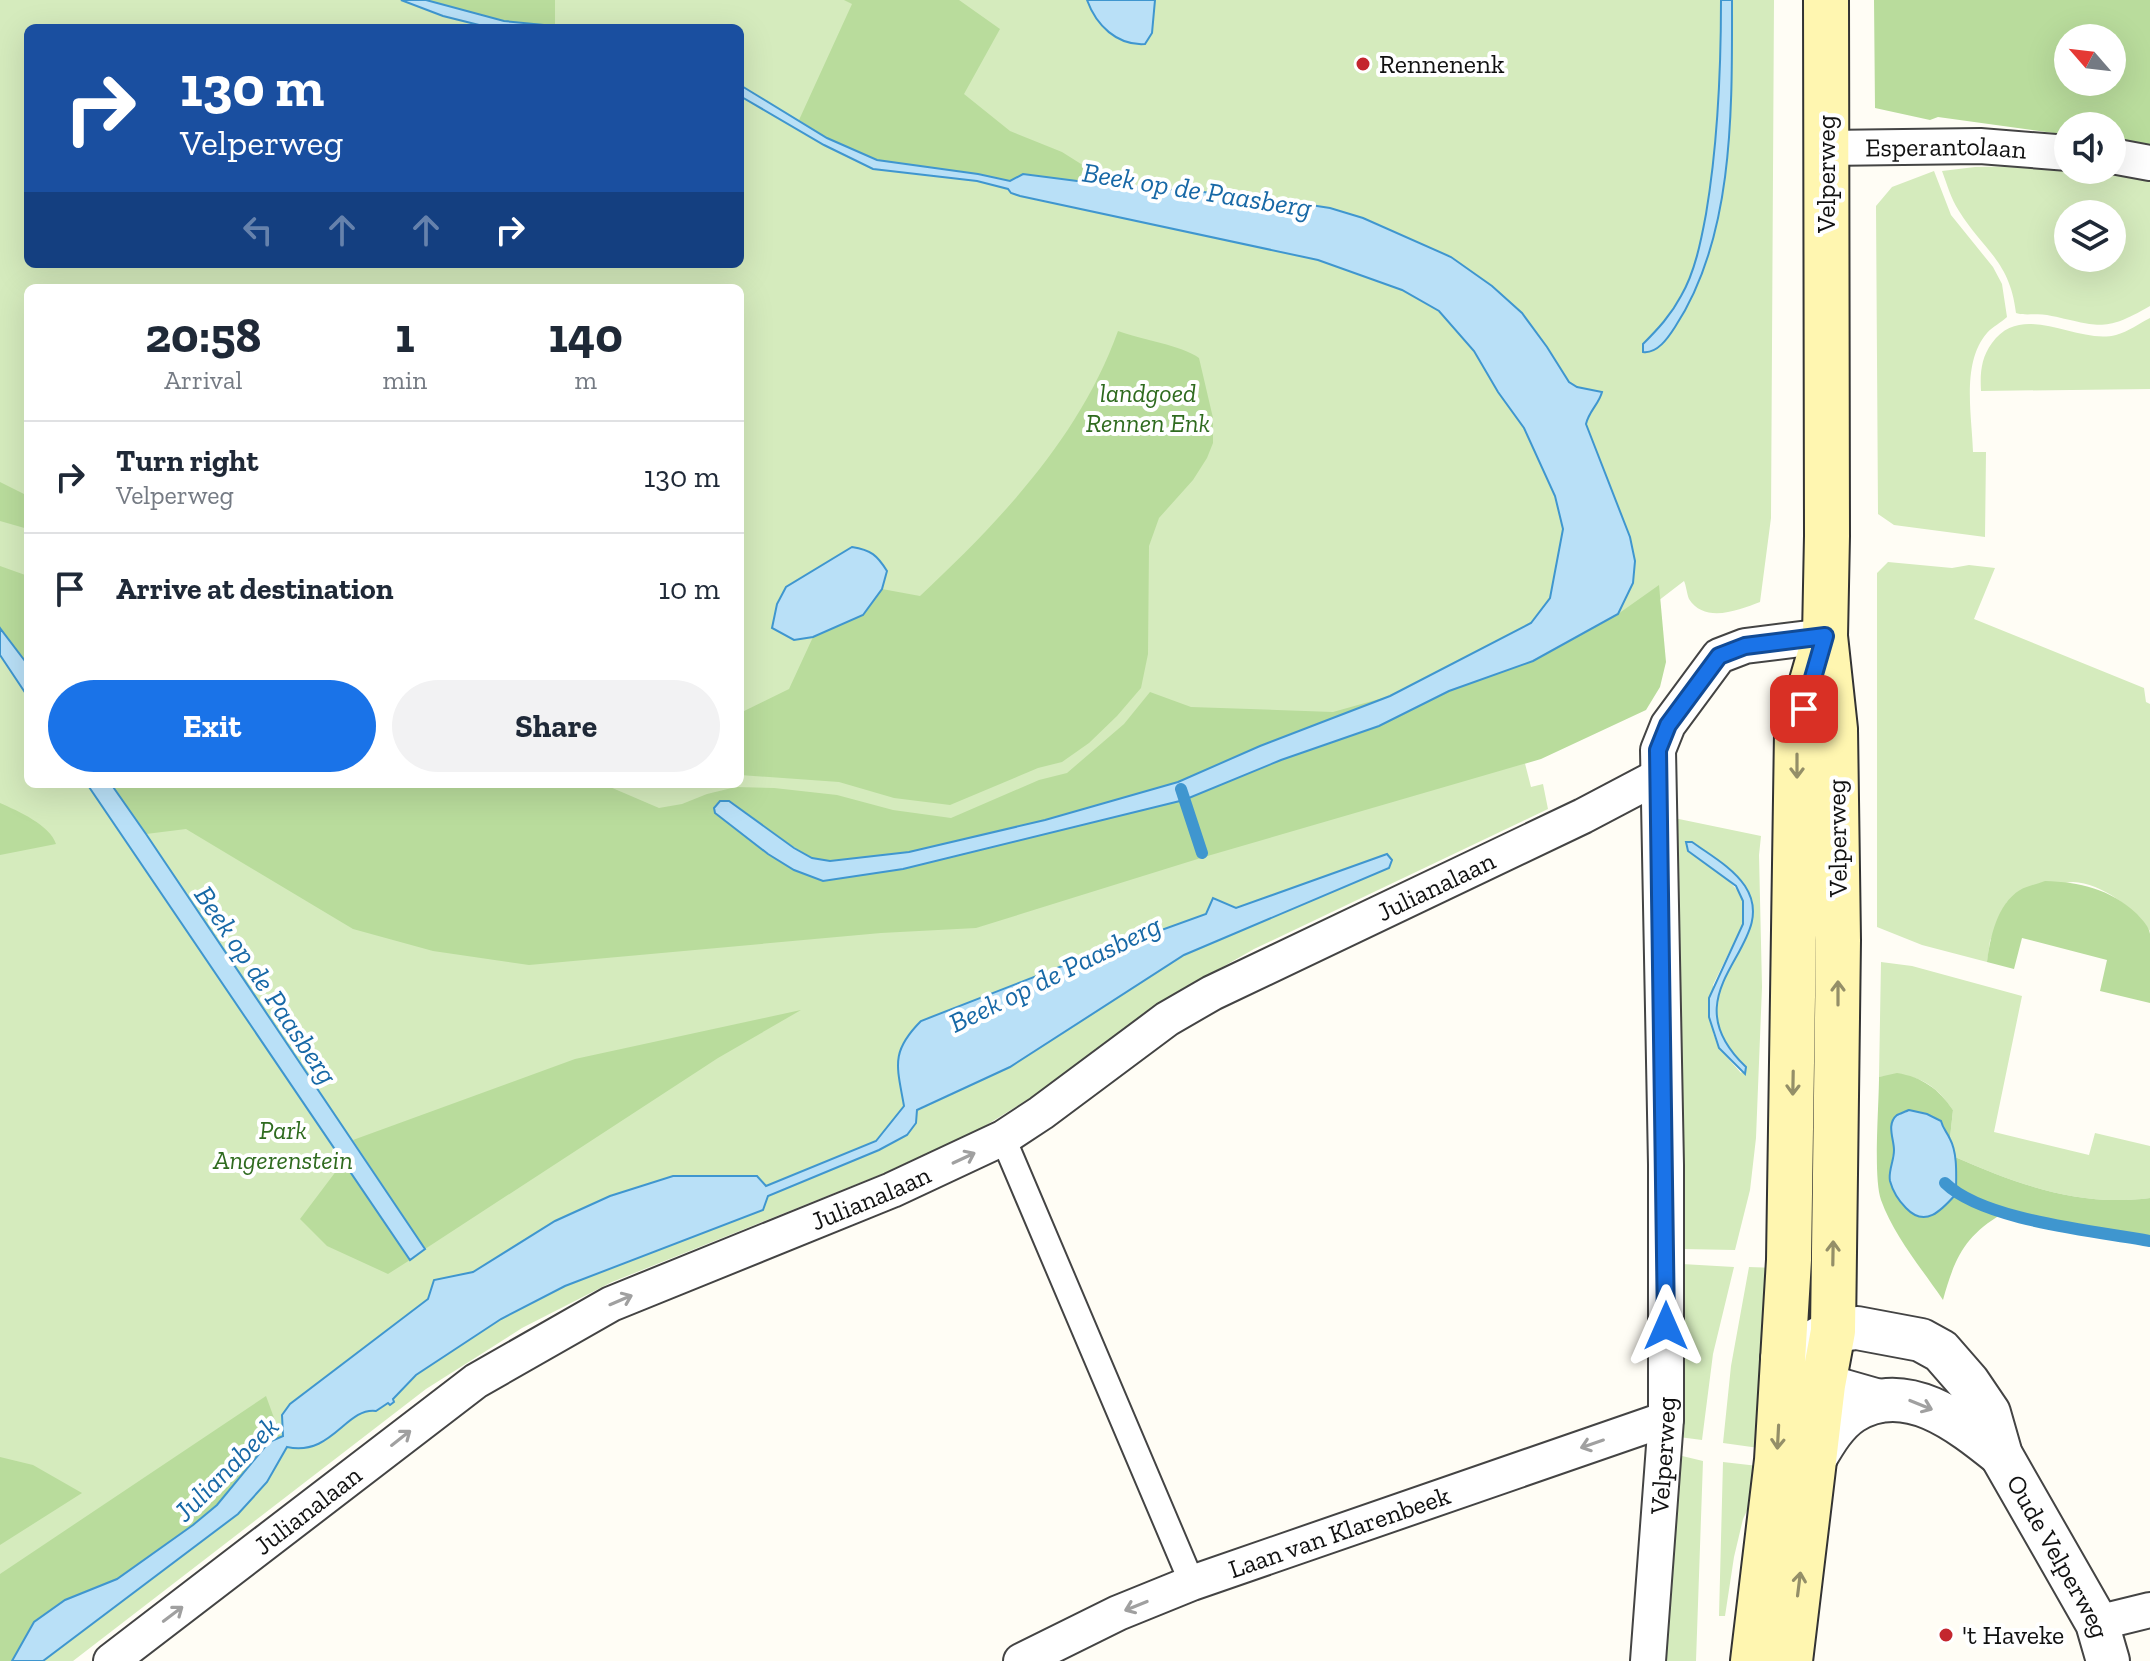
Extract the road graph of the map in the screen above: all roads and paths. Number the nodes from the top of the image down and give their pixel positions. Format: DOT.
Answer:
graph roads {
  1 [pos="1826,0"];
  2 [pos="1826,148"];
  3 [pos="2054,152"];
  4 [pos="2126,159"];
  5 [pos="2150,163"];
  6 [pos="1825,636"];
  7 [pos="1657,777"];
  8 [pos="1003,1138"];
  9 [pos="1833,1331"];
  10 [pos="1782,1359"];
  11 [pos="1823,1385"];
  12 [pos="1879,1401"];
  13 [pos="1666,1419"];
  14 [pos="2001,1455"];
  15 [pos="1814,1460"];
  16 [pos="1192,1583"];
  17 [pos="2150,1610"];
  18 [pos="2103,1642"];
  19 [pos="111,1661"];
  20 [pos="1021,1661"];
  21 [pos="1648,1661"];
  22 [pos="1753,1661"];
  23 [pos="1790,1661"];
  1 -- 2 [label="main road, Velperweg"];
  2 -- 3 [label="street, Esperantolaan"];
  2 -- 6 [label="main road, Velperweg"];
  4 -- 5 [label="street"];
  6 -- 7 [label="street, Velperweg"];
  9 -- 6 [label="main road, Velperweg, one-way"];
  6 -- 10 [label="main road, Velperweg, one-way"];
  7 -- 8 [label="street, Julianalaan"];
  7 -- 13 [label="street, Velperweg"];
  8 -- 16 [label="street"];
  19 -- 8 [label="street, Julianalaan, one-way"];
  9 -- 10 [label="street, Oude Velperweg"];
  9 -- 11 [label="main road, Velperweg"];
  9 -- 14 [label="street, Oude Velperweg"];
  10 -- 11 [label="street, Oude Velperweg"];
  10 -- 22 [label="main road, Velperweg, one-way"];
  11 -- 12 [label="street, Oude Velperweg"];
  11 -- 15 [label="main road, Velperweg"];
  12 -- 14 [label="street, Oude Velperweg, one-way"];
  12 -- 15 [label="street"];
  13 -- 16 [label="street, Laan van Klarenbeek, one-way"];
  13 -- 21 [label="street, Velperweg"];
  14 -- 18 [label="street, Oude Velperweg"];
  23 -- 15 [label="main road, Velperweg, one-way"];
  16 -- 20 [label="street, Laan van Klarenbeek, one-way"];
  17 -- 18 [label="street"];
}
